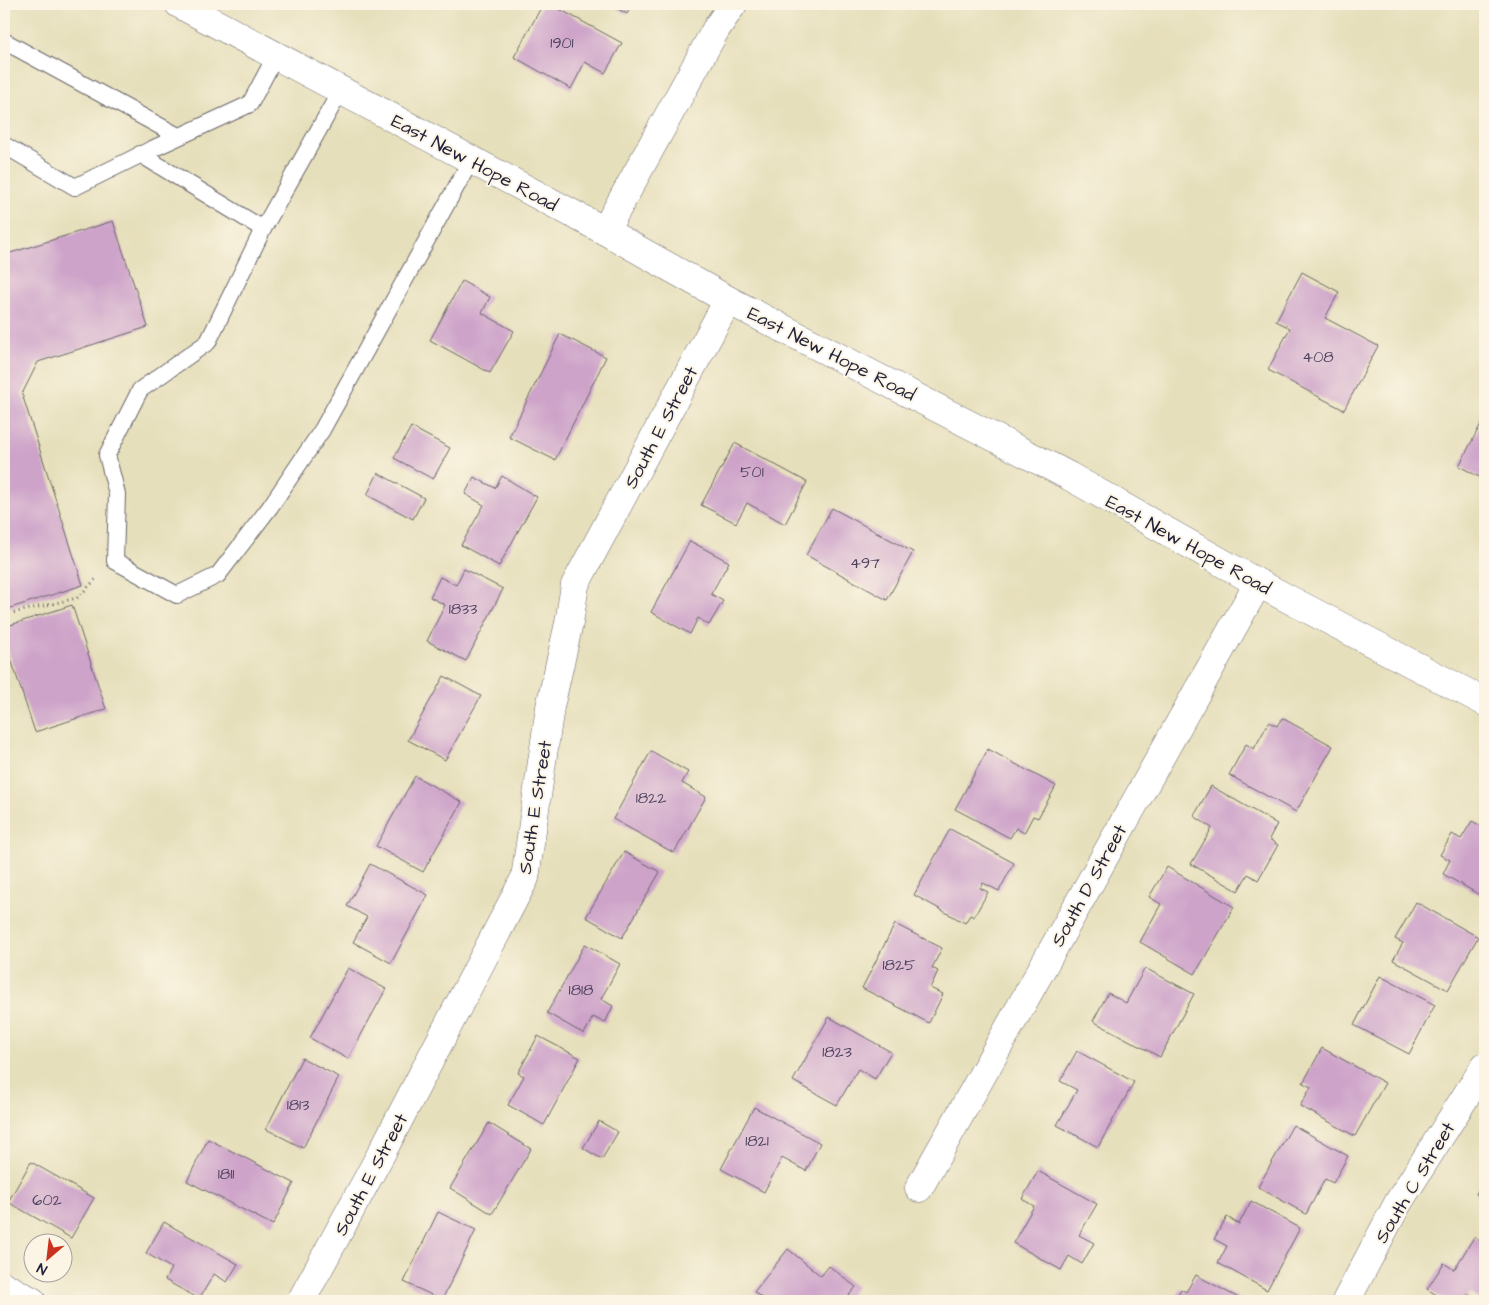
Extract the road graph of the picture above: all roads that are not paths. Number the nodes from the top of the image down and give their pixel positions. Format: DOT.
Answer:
graph roads {
  1 [pos="179,4"];
  2 [pos="733,4"];
  3 [pos="4,41"];
  4 [pos="276,55"];
  5 [pos="341,90"];
  6 [pos="178,136"];
  7 [pos="4,145"];
  8 [pos="140,154"];
  9 [pos="471,160"];
  10 [pos="263,229"];
  11 [pos="605,231"];
  12 [pos="728,300"];
  13 [pos="1258,583"];
  14 [pos="1485,702"];
  15 [pos="1485,1066"];
  16 [pos="919,1188"];
  17 [pos="4,1286"];
  18 [pos="32,1301"];
  19 [pos="301,1301"];
  20 [pos="1346,1301"];
  1 -- 4 [label="street, East New Hope Road"];
  2 -- 11 [label="street"];
  3 -- 6 [label="lane"];
  4 -- 5 [label="street, East New Hope Road"];
  4 -- 6 [label="lane"];
  5 -- 9 [label="street, East New Hope Road"];
  5 -- 10 [label="lane"];
  6 -- 8 [label="lane"];
  7 -- 8 [label="lane"];
  8 -- 10 [label="lane"];
  9 -- 10 [label="lane"];
  9 -- 11 [label="street, East New Hope Road"];
  11 -- 12 [label="street, East New Hope Road"];
  12 -- 13 [label="street, East New Hope Road"];
  12 -- 19 [label="street, South E Street"];
  13 -- 14 [label="street, East New Hope Road"];
  13 -- 16 [label="street, South D Street"];
  15 -- 20 [label="street, South C Street"];
  17 -- 18 [label="street"];
}
